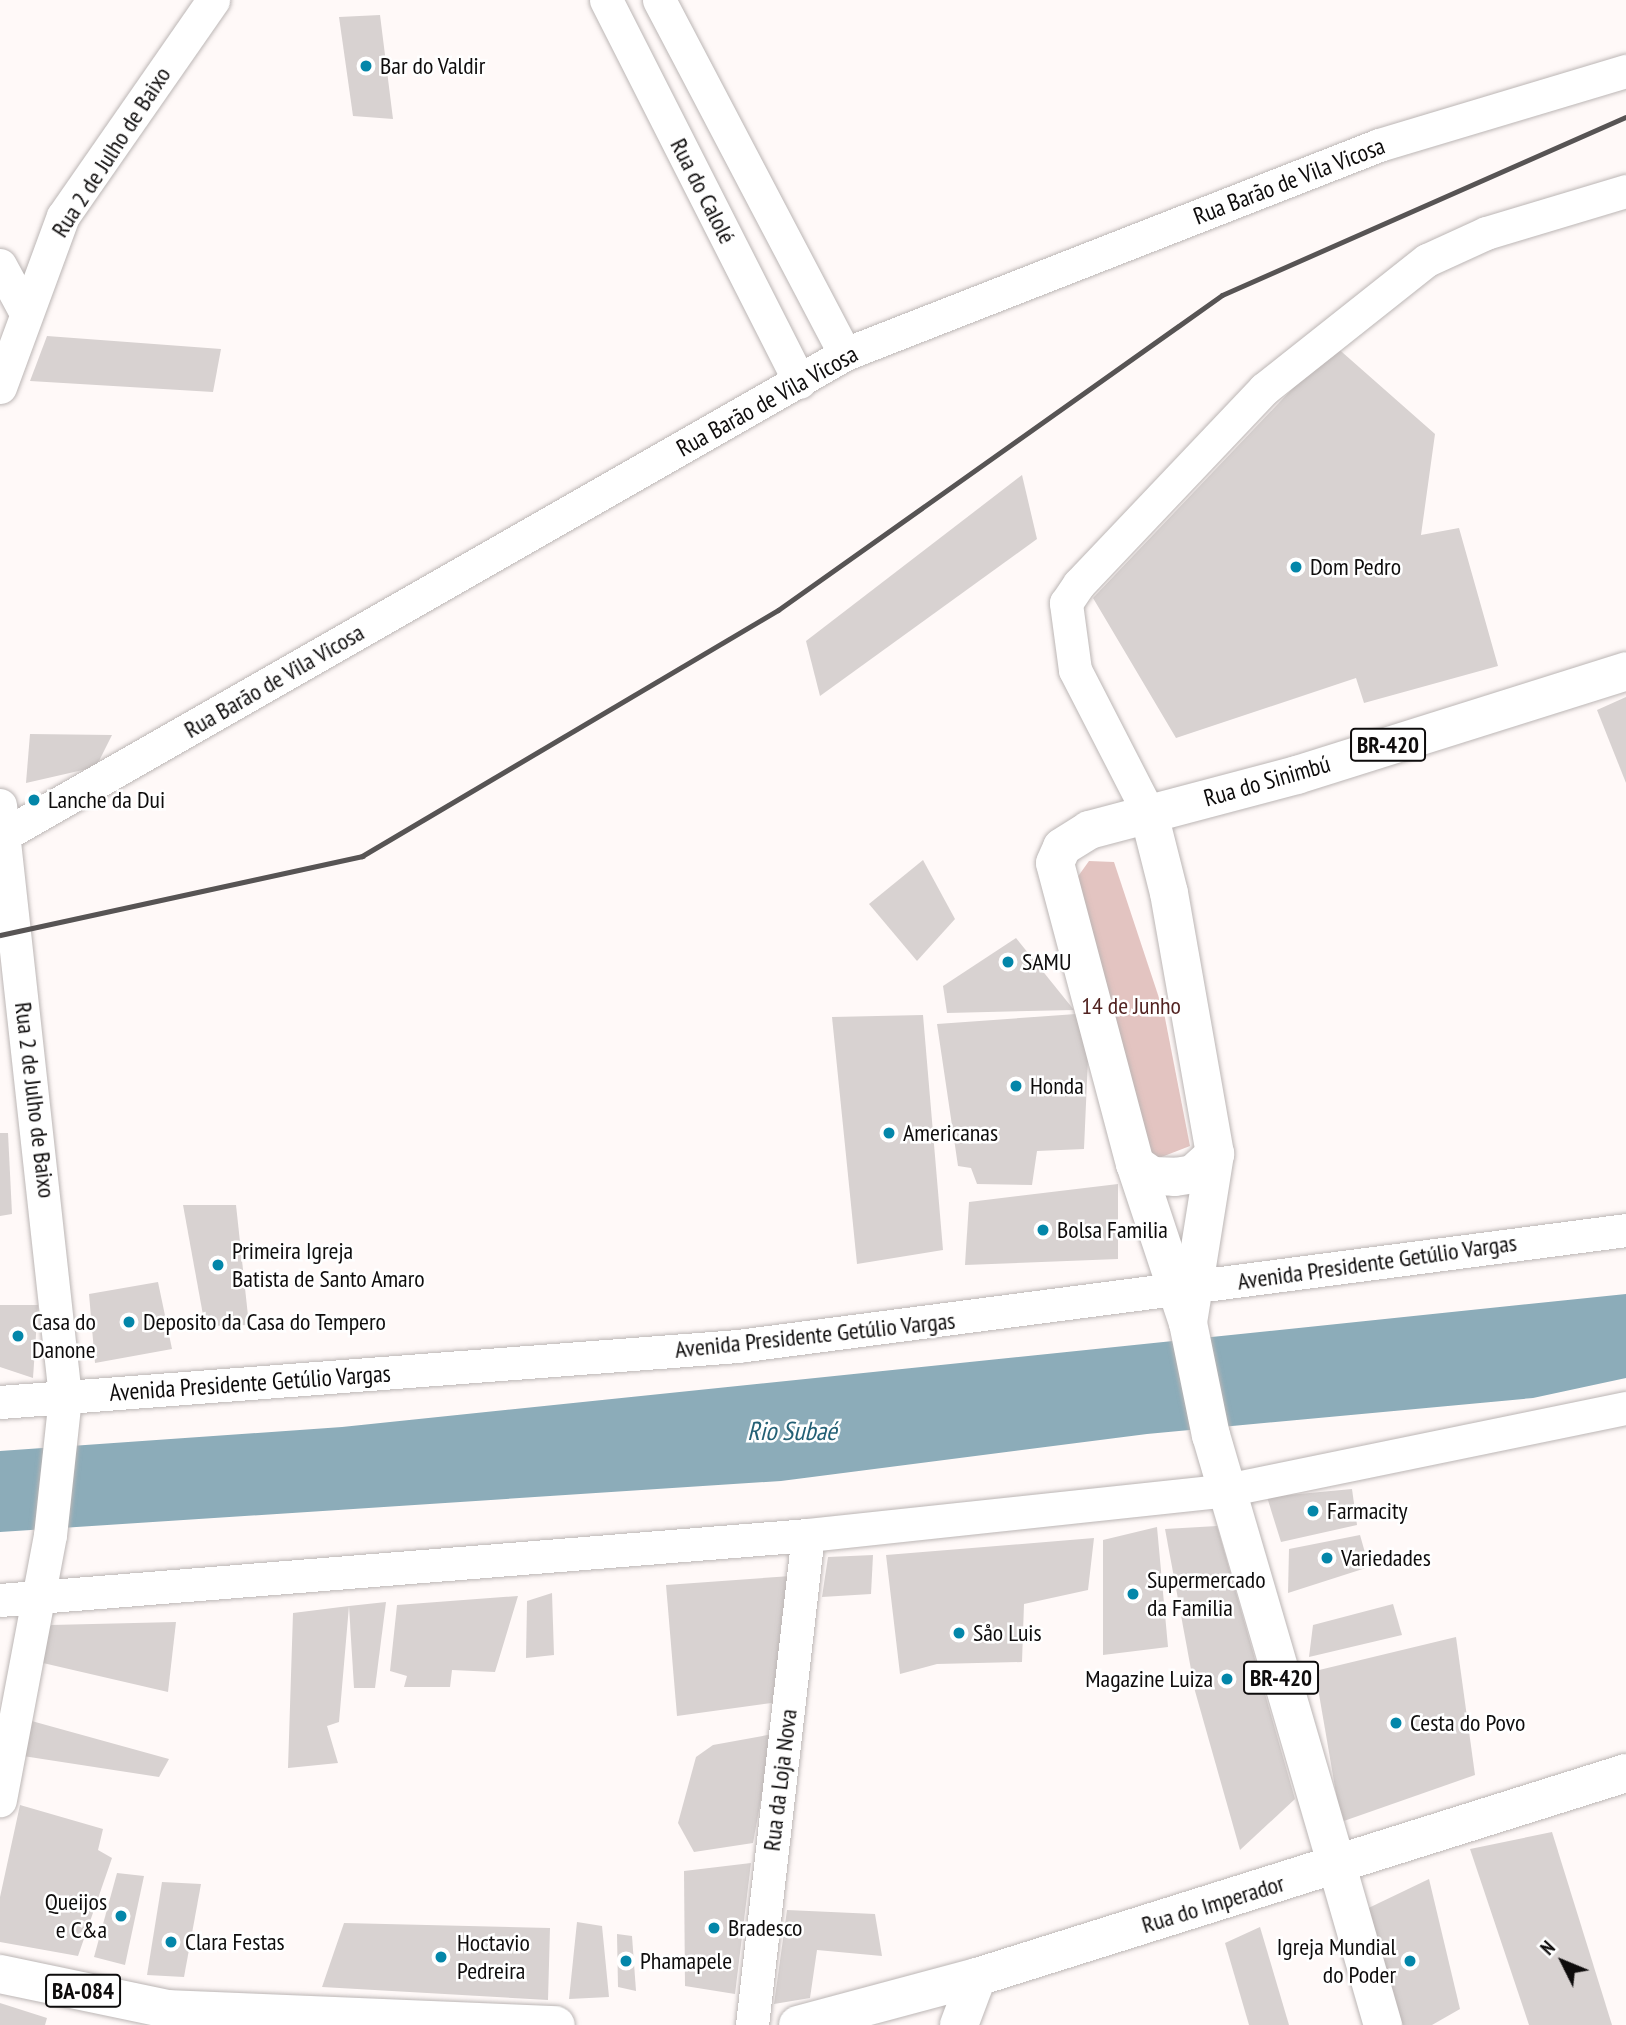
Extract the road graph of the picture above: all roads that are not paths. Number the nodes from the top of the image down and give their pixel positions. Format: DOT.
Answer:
graph roads {
  1 [pos="213,0"];
  2 [pos="606,0"];
  3 [pos="659,0"];
  4 [pos="1626,71"];
  5 [pos="1626,191"];
  6 [pos="0,265"];
  7 [pos="26,313"];
  8 [pos="845,354"];
  9 [pos="800,382"];
  10 [pos="0,387"];
  11 [pos="1626,671"];
  12 [pos="0,804"];
  13 [pos="1149,814"];
  14 [pos="1,837"];
  15 [pos="1215,1154"];
  16 [pos="1135,1164"];
  17 [pos="1626,1230"];
  18 [pos="1188,1309"];
  19 [pos="65,1397"];
  20 [pos="0,1402"];
  21 [pos="1626,1408"];
  22 [pos="1226,1490"];
  23 [pos="808,1535"];
  24 [pos="40,1599"];
  25 [pos="0,1600"];
  26 [pos="1626,1773"];
  27 [pos="0,1800"];
  28 [pos="1337,1866"];
  29 [pos="0,1974"];
  30 [pos="977,1977"];
  31 [pos="166,2017"];
  32 [pos="556,2025"];
  33 [pos="752,2025"];
  34 [pos="798,2025"];
  35 [pos="959,2025"];
  36 [pos="1383,2025"];
  1 -- 7 [label="street, Rua 2 de Julho de Baixo"];
  2 -- 9 [label="street, Rua do Calolé"];
  3 -- 8 [label="street, Rua do Calolé"];
  4 -- 8 [label="street, Rua Barão de Vila Vicosa"];
  5 -- 13 [label="street"];
  6 -- 7 [label="street"];
  7 -- 10 [label="street, Rua 2 de Julho de Baixo"];
  8 -- 9 [label="street, Rua Barão de Vila Vicosa"];
  9 -- 14 [label="street, Rua Barão de Vila Vicosa"];
  11 -- 13 [label="main road, Rua do Sinimbú / BR-420"];
  12 -- 14 [label="street, Rua 2 de Julho de Baixo"];
  13 -- 15 [label="main road, BR-420"];
  13 -- 16 [label="main road, BR-420"];
  14 -- 19 [label="street, Rua 2 de Julho de Baixo"];
  15 -- 16 [label="main road"];
  15 -- 18 [label="main road, BR-420"];
  16 -- 18 [label="main road, BR-420"];
  17 -- 18 [label="street, Avenida Presidente Getúlio Vargas"];
  18 -- 19 [label="street, Avenida Presidente Getúlio Vargas"];
  18 -- 22 [label="main road, BR-420"];
  19 -- 20 [label="street, Avenida Presidente Getúlio Vargas"];
  19 -- 24 [label="street, Rua 2 de Julho de Baixo"];
  21 -- 22 [label="street"];
  22 -- 23 [label="street"];
  22 -- 28 [label="main road, BR-420"];
  23 -- 24 [label="street"];
  23 -- 33 [label="street, Rua da Loja Nova"];
  24 -- 25 [label="street"];
  24 -- 27 [label="street, Rua 2 de Julho de Baixo"];
  26 -- 28 [label="main road, Rua do Imperador"];
  28 -- 30 [label="main road, Rua do Imperador"];
  28 -- 36 [label="main road"];
  29 -- 31 [label="main road, BA-084"];
  30 -- 34 [label="main road, Rua do Imperador"];
  30 -- 35 [label="main road"];
  31 -- 32 [label="main road, BA-084"];
}
